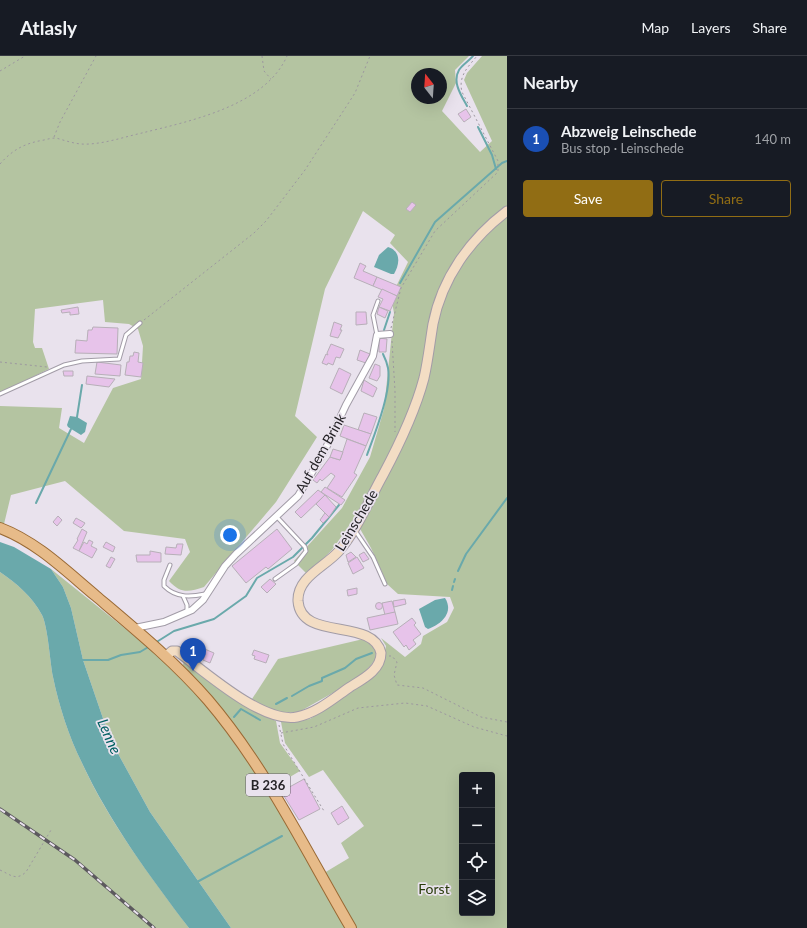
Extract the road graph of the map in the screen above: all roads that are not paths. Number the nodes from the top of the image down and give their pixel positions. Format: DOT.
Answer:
graph roads {
  1 [pos="507,211"];
  2 [pos="378,301"];
  3 [pos="140,323"];
  4 [pos="390,334"];
  5 [pos="377,335"];
  6 [pos="0,394"];
  7 [pos="277,517"];
  8 [pos="0,528"];
  9 [pos="354,528"];
  10 [pos="170,565"];
  11 [pos="275,579"];
  12 [pos="385,584"];
  13 [pos="208,594"];
  14 [pos="182,596"];
  15 [pos="186,613"];
  16 [pos="135,628"];
  17 [pos="166,656"];
  18 [pos="351,928"];
  1 -- 9 [label="main road, Leinschede"];
  2 -- 5 [label="lane"];
  3 -- 6 [label="lane"];
  4 -- 5 [label="street"];
  5 -- 7 [label="street, Auf dem Brink"];
  7 -- 11 [label="lane"];
  7 -- 13 [label="street, Auf dem Brink"];
  8 -- 16 [label="main road, B 236"];
  9 -- 12 [label="lane"];
  9 -- 17 [label="main road, Leinschede"];
  10 -- 14 [label="lane"];
  13 -- 14 [label="lane"];
  13 -- 15 [label="street, Auf dem Brink"];
  14 -- 15 [label="lane"];
  15 -- 16 [label="street, Auf dem Brink"];
  16 -- 17 [label="main road, B 236"];
  17 -- 18 [label="main road, B 236"];
}
